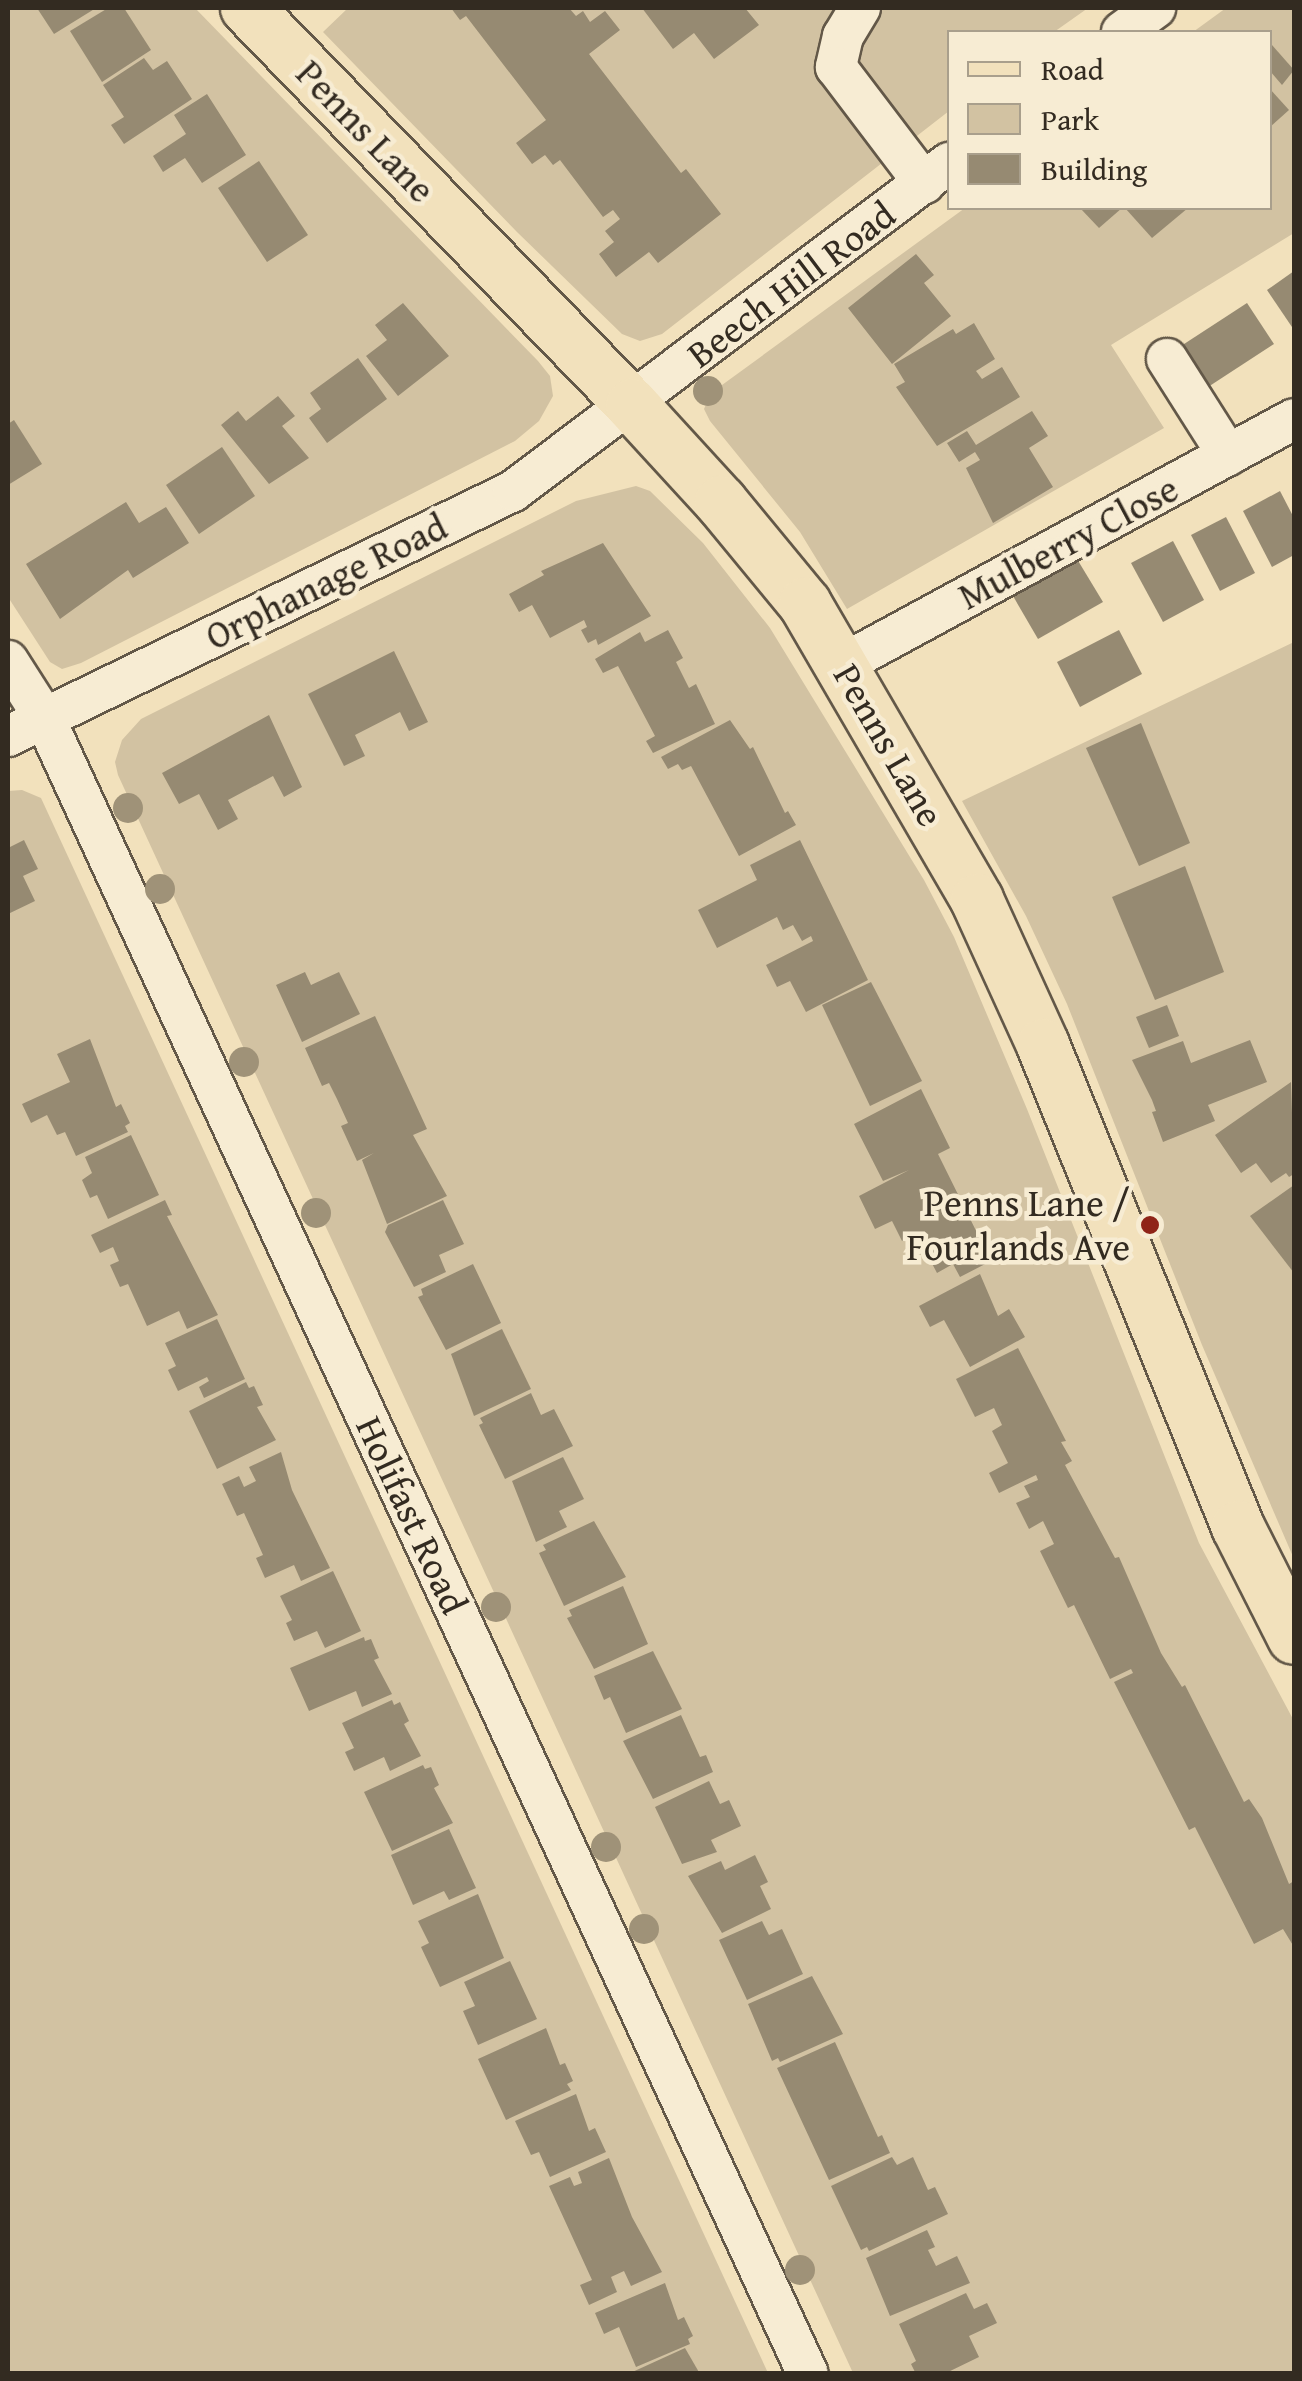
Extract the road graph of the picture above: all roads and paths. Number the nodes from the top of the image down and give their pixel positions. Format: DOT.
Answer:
graph roads {
  1 [pos="246,8"];
  2 [pos="860,8"];
  3 [pos="1155,8"];
  4 [pos="1125,30"];
  5 [pos="936,173"];
  6 [pos="1167,359"];
  7 [pos="632,405"];
  8 [pos="1294,418"];
  9 [pos="1228,455"];
  10 [pos="8,661"];
  11 [pos="842,664"];
  12 [pos="45,719"];
  13 [pos="8,736"];
  14 [pos="1294,1638"];
  15 [pos="808,2374"];
  1 -- 7 [label="main road, Penns Lane"];
  2 -- 5 [label="street"];
  3 -- 4 [label="street"];
  5 -- 7 [label="street, Beech Hill Road"];
  6 -- 9 [label="street"];
  7 -- 11 [label="main road, Penns Lane"];
  7 -- 12 [label="street, Orphanage Road"];
  8 -- 9 [label="street, Mulberry Close"];
  9 -- 11 [label="street, Mulberry Close"];
  10 -- 12 [label="street, Holifast Road"];
  11 -- 14 [label="main road, Penns Lane"];
  12 -- 13 [label="street, Orphanage Road"];
  12 -- 15 [label="street, Holifast Road"];
}
